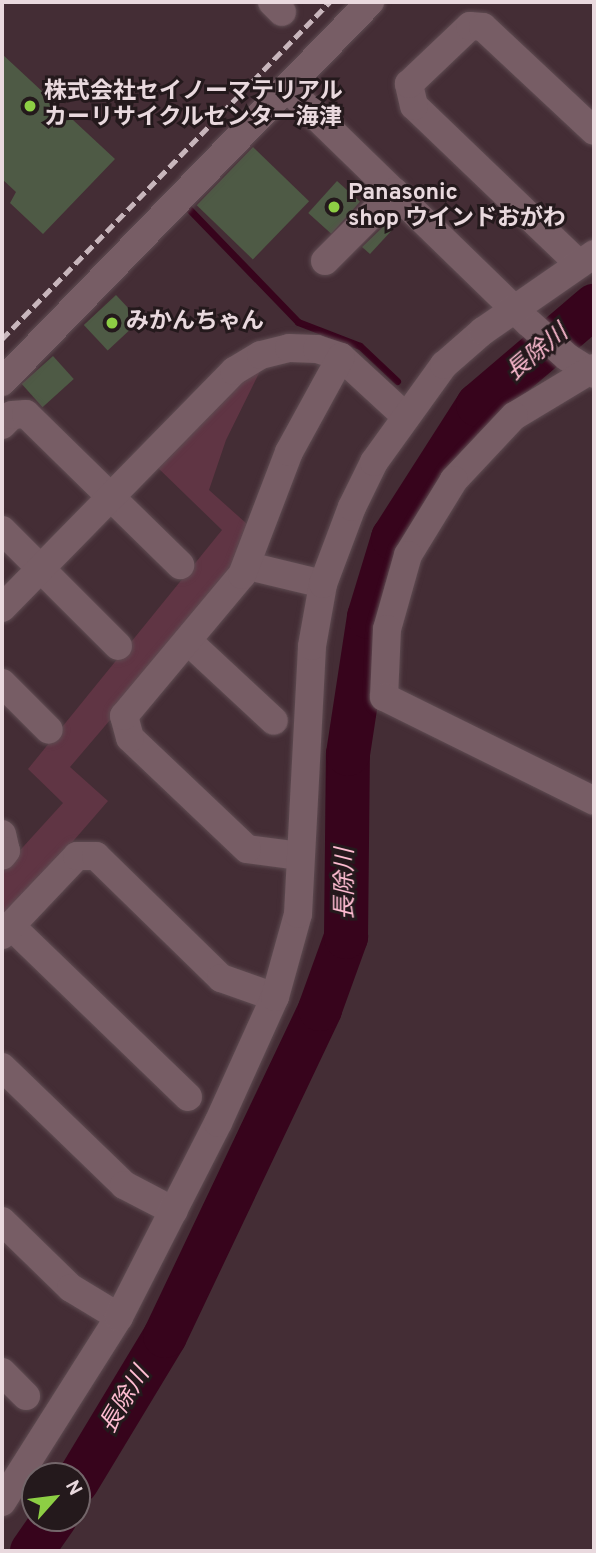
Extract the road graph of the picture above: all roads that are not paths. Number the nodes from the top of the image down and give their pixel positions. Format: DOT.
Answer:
graph roads {
  1 [pos="370,2"];
  2 [pos="287,88"];
  3 [pos="594,131"];
  4 [pos="394,192"];
  5 [pos="587,259"];
  6 [pos="325,261"];
  7 [pos="522,316"];
  8 [pos="341,357"];
  9 [pos="593,371"];
  10 [pos="2,382"];
  11 [pos="404,415"];
  12 [pos="2,425"];
  13 [pos="111,497"];
  14 [pos="2,530"];
  15 [pos="180,565"];
  16 [pos="248,566"];
  17 [pos="40,568"];
  18 [pos="323,583"];
  19 [pos="2,608"];
  20 [pos="188,641"];
  21 [pos="118,646"];
  22 [pos="2,683"];
  23 [pos="274,721"];
  24 [pos="49,730"];
  25 [pos="594,801"];
  26 [pos="2,834"];
  27 [pos="2,856"];
  28 [pos="300,856"];
  29 [pos="7,931"];
  30 [pos="275,997"];
  31 [pos="2,1067"];
  32 [pos="188,1097"];
  33 [pos="174,1211"];
  34 [pos="2,1221"];
  35 [pos="119,1317"];
  36 [pos="2,1372"];
  37 [pos="26,1396"];
  38 [pos="2,1502"];
  1 -- 2 [label="street"];
  2 -- 4 [label="street"];
  2 -- 10 [label="street"];
  3 -- 5 [label="street"];
  4 -- 6 [label="street"];
  4 -- 7 [label="street"];
  5 -- 7 [label="street"];
  7 -- 9 [label="street"];
  7 -- 11 [label="street"];
  8 -- 11 [label="street"];
  8 -- 13 [label="street"];
  8 -- 16 [label="street"];
  9 -- 25 [label="street"];
  11 -- 18 [label="street"];
  12 -- 13 [label="street"];
  13 -- 15 [label="street"];
  13 -- 17 [label="street"];
  14 -- 17 [label="street"];
  16 -- 18 [label="street"];
  16 -- 20 [label="street"];
  17 -- 19 [label="street"];
  17 -- 21 [label="street"];
  18 -- 28 [label="street"];
  20 -- 23 [label="street"];
  20 -- 28 [label="street"];
  22 -- 24 [label="street"];
  26 -- 27 [label="street"];
  28 -- 30 [label="street"];
  29 -- 30 [label="street"];
  29 -- 32 [label="street"];
  30 -- 33 [label="street"];
  31 -- 33 [label="street"];
  33 -- 35 [label="street"];
  34 -- 35 [label="street"];
  35 -- 38 [label="street"];
  36 -- 37 [label="street"];
}
